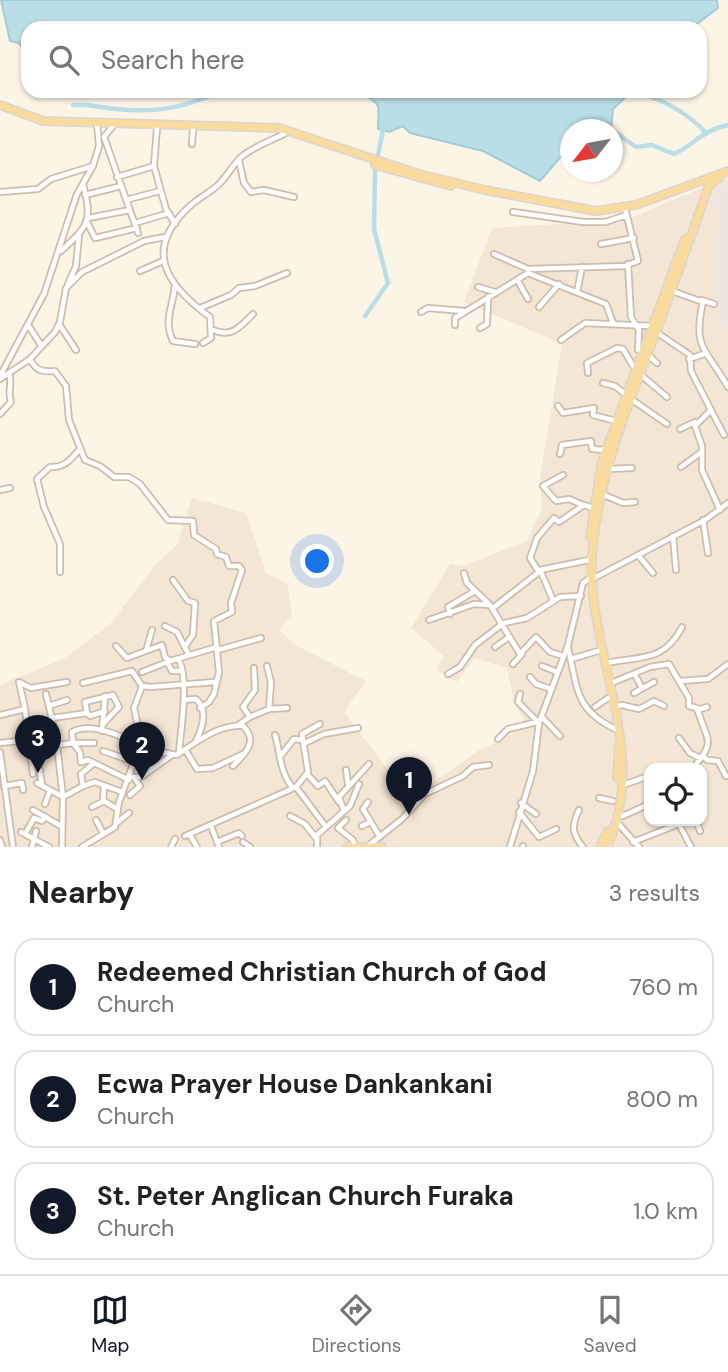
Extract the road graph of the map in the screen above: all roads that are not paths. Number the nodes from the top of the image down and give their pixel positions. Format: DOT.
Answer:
graph roads {
  1 [pos="0,107"];
  2 [pos="97,124"];
  3 [pos="113,126"];
  4 [pos="157,127"];
  5 [pos="194,128"];
  6 [pos="284,134"];
  7 [pos="104,137"];
  8 [pos="98,140"];
  9 [pos="192,144"];
  10 [pos="239,160"];
  11 [pos="368,161"];
  12 [pos="93,166"];
  13 [pos="154,166"];
  14 [pos="728,172"];
  15 [pos="117,177"];
  16 [pos="82,184"];
  17 [pos="705,184"];
  18 [pos="121,186"];
  19 [pos="160,191"];
  20 [pos="0,192"];
  21 [pos="85,195"];
  22 [pos="294,197"];
  23 [pos="126,200"];
  24 [pos="130,210"];
  25 [pos="513,212"];
  26 [pos="626,212"];
  27 [pos="169,213"];
  28 [pos="88,220"];
  29 [pos="175,224"];
  30 [pos="136,228"];
  31 [pos="79,235"];
  32 [pos="166,237"];
  33 [pos="634,238"];
  34 [pos="601,244"];
  35 [pos="58,254"];
  36 [pos="494,254"];
  37 [pos="163,261"];
  38 [pos="628,264"];
  39 [pos="582,267"];
  40 [pos="141,271"];
  41 [pos="528,271"];
  42 [pos="287,273"];
  43 [pos="518,281"];
  44 [pos="176,284"];
  45 [pos="559,284"];
  46 [pos="478,287"];
  47 [pos="66,288"];
  48 [pos="671,290"];
  49 [pos="496,292"];
  50 [pos="577,292"];
  51 [pos="488,298"];
  52 [pos="528,299"];
  53 [pos="700,300"];
  54 [pos="714,304"];
  55 [pos="539,307"];
  56 [pos="199,308"];
  57 [pos="421,312"];
  58 [pos="465,312"];
  59 [pos="253,314"];
  60 [pos="613,323"];
  61 [pos="59,324"];
  62 [pos="28,325"];
  63 [pos="455,325"];
  64 [pos="637,325"];
  65 [pos="480,328"];
  66 [pos="654,329"];
  67 [pos="213,330"];
  68 [pos="561,340"];
  69 [pos="203,343"];
  70 [pos="195,344"];
  71 [pos="41,345"];
  72 [pos="76,350"];
  73 [pos="638,350"];
  74 [pos="647,354"];
  75 [pos="705,354"];
  76 [pos="30,359"];
  77 [pos="689,359"];
  78 [pos="657,363"];
  79 [pos="637,372"];
  80 [pos="9,373"];
  81 [pos="588,373"];
  82 [pos="0,377"];
  83 [pos="603,383"];
  84 [pos="728,387"];
  85 [pos="627,396"];
  86 [pos="667,397"];
  87 [pos="558,406"];
  88 [pos="710,410"];
  89 [pos="0,414"];
  90 [pos="616,421"];
  91 [pos="695,422"];
  92 [pos="667,424"];
  93 [pos="680,429"];
  94 [pos="723,435"];
  95 [pos="80,449"];
  96 [pos="606,450"];
  97 [pos="701,453"];
  98 [pos="560,454"];
  99 [pos="681,467"];
  100 [pos="632,468"];
  101 [pos="607,469"];
  102 [pos="563,475"];
  103 [pos="10,488"];
  104 [pos="0,490"];
  105 [pos="602,494"];
  106 [pos="635,502"];
  107 [pos="728,503"];
  108 [pos="584,505"];
  109 [pos="593,508"];
  110 [pos="720,510"];
  111 [pos="704,520"];
  112 [pos="673,536"];
  113 [pos="708,553"];
  114 [pos="638,555"];
  115 [pos="589,560"];
  116 [pos="540,570"];
  117 [pos="676,570"];
  118 [pos="60,572"];
  119 [pos="464,573"];
  120 [pos="653,573"];
  121 [pos="591,578"];
  122 [pos="173,580"];
  123 [pos="475,591"];
  124 [pos="581,596"];
  125 [pos="553,600"];
  126 [pos="491,606"];
  127 [pos="450,614"];
  128 [pos="429,620"];
  129 [pos="500,624"];
  130 [pos="165,626"];
  131 [pos="682,627"];
  132 [pos="152,631"];
  133 [pos="509,637"];
  134 [pos="261,638"];
  135 [pos="186,645"];
  136 [pos="116,646"];
  137 [pos="568,646"];
  138 [pos="495,647"];
  139 [pos="218,648"];
  140 [pos="598,651"];
  141 [pos="145,652"];
  142 [pos="522,654"];
  143 [pos="189,655"];
  144 [pos="564,656"];
  145 [pos="571,659"];
  146 [pos="178,660"];
  147 [pos="169,662"];
  148 [pos="605,663"];
  149 [pos="513,664"];
  150 [pos="728,664"];
  151 [pos="267,666"];
  152 [pos="541,666"];
  153 [pos="254,668"];
  154 [pos="182,671"];
  155 [pos="142,672"];
  156 [pos="557,673"];
  157 [pos="448,674"];
  158 [pos="635,675"];
  159 [pos="530,677"];
  160 [pos="679,681"];
  161 [pos="67,682"];
  162 [pos="215,682"];
  163 [pos="654,682"];
  164 [pos="83,683"];
  165 [pos="608,684"];
  166 [pos="142,686"];
  167 [pos="181,686"];
  168 [pos="551,688"];
  169 [pos="642,688"];
  170 [pos="634,693"];
  171 [pos="47,694"];
  172 [pos="520,694"];
  173 [pos="105,696"];
  174 [pos="608,698"];
  175 [pos="67,699"];
  176 [pos="184,699"];
  177 [pos="49,706"];
  178 [pos="664,706"];
  179 [pos="690,706"];
  180 [pos="595,707"];
  181 [pos="707,707"];
  182 [pos="200,708"];
  183 [pos="288,708"];
  184 [pos="614,708"];
  185 [pos="26,709"];
  186 [pos="269,709"];
  187 [pos="106,710"];
  188 [pos="697,710"];
  189 [pos="87,713"];
  190 [pos="0,715"];
  191 [pos="688,716"];
  192 [pos="250,717"];
  193 [pos="542,717"];
  194 [pos="52,718"];
  195 [pos="538,722"];
  196 [pos="104,723"];
  197 [pos="320,724"];
  198 [pos="238,726"];
  199 [pos="358,728"];
  200 [pos="615,729"];
  201 [pos="102,731"];
  202 [pos="275,735"];
  203 [pos="560,736"];
  204 [pos="56,737"];
  205 [pos="680,738"];
  206 [pos="498,739"];
  207 [pos="28,740"];
  208 [pos="303,741"];
  209 [pos="0,742"];
  210 [pos="196,742"];
  211 [pos="73,743"];
  212 [pos="94,743"];
  213 [pos="57,745"];
  214 [pos="142,747"];
  215 [pos="185,749"];
  216 [pos="103,751"];
  217 [pos="247,751"];
  218 [pos="0,752"];
  219 [pos="179,753"];
  220 [pos="173,755"];
  221 [pos="281,755"];
  222 [pos="702,757"];
  223 [pos="135,762"];
  224 [pos="697,763"];
  225 [pos="93,764"];
  226 [pos="369,764"];
  227 [pos="489,765"];
  228 [pos="39,766"];
  229 [pos="233,766"];
  230 [pos="0,767"];
  231 [pos="346,770"];
  232 [pos="33,774"];
  233 [pos="307,775"];
  234 [pos="726,776"];
  235 [pos="644,777"];
  236 [pos="131,779"];
  237 [pos="359,784"];
  238 [pos="348,785"];
  239 [pos="4,786"];
  240 [pos="83,786"];
  241 [pos="104,787"];
  242 [pos="295,788"];
  243 [pos="23,790"];
  244 [pos="50,790"];
  245 [pos="122,792"];
  246 [pos="620,792"];
  247 [pos="130,795"];
  248 [pos="63,797"];
  249 [pos="599,798"];
  250 [pos="103,801"];
  251 [pos="613,801"];
  252 [pos="340,802"];
  253 [pos="368,802"];
  254 [pos="521,803"];
  255 [pos="45,804"];
  256 [pos="350,806"];
  257 [pos="644,806"];
  258 [pos="92,807"];
  259 [pos="117,809"];
  260 [pos="363,809"];
  261 [pos="33,810"];
  262 [pos="579,810"];
  263 [pos="344,811"];
  264 [pos="519,811"];
  265 [pos="129,813"];
  266 [pos="536,814"];
  267 [pos="290,816"];
  268 [pos="46,817"];
  269 [pos="616,817"];
  270 [pos="96,820"];
  271 [pos="346,820"];
  272 [pos="118,822"];
  273 [pos="370,822"];
  274 [pos="61,826"];
  275 [pos="211,826"];
  276 [pos="362,826"];
  277 [pos="674,826"];
  278 [pos="680,826"];
  279 [pos="698,826"];
  280 [pos="326,827"];
  281 [pos="556,829"];
  282 [pos="36,831"];
  283 [pos="700,831"];
  284 [pos="103,834"];
  285 [pos="380,836"];
  286 [pos="316,838"];
  287 [pos="35,839"];
  288 [pos="175,839"];
  289 [pos="0,840"];
  290 [pos="634,842"];
  291 [pos="218,844"];
  292 [pos="355,846"];
  293 [pos="369,846"];
  294 [pos="2,847"];
  295 [pos="13,847"];
  296 [pos="32,847"];
  297 [pos="49,847"];
  298 [pos="62,847"];
  299 [pos="82,847"];
  300 [pos="171,847"];
  301 [pos="197,847"];
  302 [pos="212,847"];
  303 [pos="250,847"];
  304 [pos="317,847"];
  305 [pos="346,847"];
  306 [pos="382,847"];
  307 [pos="510,847"];
  308 [pos="583,847"];
  309 [pos="600,847"];
  310 [pos="607,847"];
  311 [pos="639,847"];
  312 [pos="691,847"];
  1 -- 2 [label="main road"];
  2 -- 3 [label="main road"];
  2 -- 8 [label="street"];
  2 -- 11 [label="main road"];
  3 -- 4 [label="main road"];
  3 -- 7 [label="street"];
  4 -- 5 [label="main road"];
  4 -- 13 [label="street"];
  5 -- 6 [label="main road"];
  5 -- 9 [label="street"];
  6 -- 10 [label="street"];
  6 -- 11 [label="main road"];
  7 -- 8 [label="street"];
  7 -- 15 [label="street"];
  8 -- 12 [label="street"];
  10 -- 22 [label="street"];
  10 -- 29 [label="street"];
  11 -- 26 [label="main road"];
  12 -- 16 [label="street"];
  12 -- 20 [label="street"];
  13 -- 15 [label="street"];
  13 -- 19 [label="street"];
  14 -- 17 [label="main road"];
  15 -- 18 [label="street"];
  16 -- 21 [label="street"];
  16 -- 35 [label="street"];
  17 -- 26 [label="main road"];
  17 -- 48 [label="main road"];
  17 -- 66 [label="main road"];
  18 -- 21 [label="street"];
  18 -- 23 [label="street"];
  19 -- 23 [label="street"];
  19 -- 27 [label="street"];
  21 -- 28 [label="street"];
  23 -- 24 [label="street"];
  24 -- 28 [label="street"];
  24 -- 30 [label="street"];
  25 -- 26 [label="street"];
  26 -- 33 [label="street"];
  27 -- 29 [label="street"];
  27 -- 30 [label="street"];
  28 -- 30 [label="street"];
  28 -- 31 [label="street"];
  29 -- 32 [label="street"];
  31 -- 35 [label="street"];
  31 -- 47 [label="street"];
  32 -- 37 [label="street"];
  32 -- 47 [label="street"];
  33 -- 34 [label="street"];
  33 -- 38 [label="street"];
  35 -- 62 [label="street"];
  36 -- 41 [label="street"];
  37 -- 40 [label="street"];
  37 -- 44 [label="street"];
  38 -- 39 [label="street"];
  38 -- 64 [label="street"];
  39 -- 41 [label="street"];
  39 -- 50 [label="street"];
  41 -- 43 [label="street"];
  41 -- 45 [label="street"];
  42 -- 56 [label="street"];
  43 -- 49 [label="street"];
  43 -- 52 [label="street"];
  44 -- 56 [label="street"];
  44 -- 70 [label="street"];
  45 -- 50 [label="street"];
  45 -- 55 [label="street"];
  46 -- 49 [label="street"];
  47 -- 61 [label="street"];
  48 -- 53 [label="street"];
  48 -- 66 [label="main road"];
  49 -- 51 [label="street"];
  50 -- 60 [label="street"];
  51 -- 58 [label="street"];
  51 -- 65 [label="street"];
  53 -- 54 [label="street"];
  53 -- 75 [label="street"];
  56 -- 67 [label="street"];
  57 -- 58 [label="street"];
  58 -- 63 [label="street"];
  59 -- 67 [label="street"];
  60 -- 64 [label="street"];
  60 -- 68 [label="street"];
  61 -- 71 [label="street"];
  61 -- 72 [label="street"];
  62 -- 71 [label="street"];
  62 -- 82 [label="street"];
  64 -- 66 [label="street"];
  64 -- 73 [label="street"];
  66 -- 74 [label="main road"];
  66 -- 77 [label="street"];
  66 -- 79 [label="main road"];
  67 -- 69 [label="street"];
  71 -- 76 [label="street"];
  74 -- 78 [label="street"];
  74 -- 79 [label="main road"];
  75 -- 77 [label="street"];
  75 -- 84 [label="street"];
  76 -- 80 [label="street"];
  76 -- 95 [label="street"];
  77 -- 88 [label="street"];
  79 -- 81 [label="street"];
  79 -- 85 [label="main road"];
  79 -- 86 [label="street"];
  80 -- 82 [label="street"];
  80 -- 89 [label="street"];
  83 -- 85 [label="street"];
  85 -- 90 [label="main road"];
  85 -- 92 [label="street"];
  85 -- 101 [label="main road"];
  87 -- 90 [label="street"];
  88 -- 91 [label="street"];
  88 -- 94 [label="street"];
  90 -- 96 [label="main road"];
  91 -- 93 [label="street"];
  91 -- 97 [label="street"];
  95 -- 118 [label="street"];
  95 -- 139 [label="street"];
  96 -- 98 [label="street"];
  96 -- 109 [label="main road"];
  97 -- 99 [label="street"];
  97 -- 110 [label="street"];
  100 -- 101 [label="street"];
  101 -- 105 [label="main road"];
  102 -- 108 [label="street"];
  103 -- 104 [label="street"];
  105 -- 106 [label="street"];
  105 -- 121 [label="main road"];
  107 -- 110 [label="street"];
  108 -- 109 [label="street"];
  108 -- 116 [label="street"];
  109 -- 115 [label="main road"];
  110 -- 111 [label="street"];
  111 -- 112 [label="street"];
  111 -- 113 [label="street"];
  112 -- 114 [label="street"];
  112 -- 117 [label="street"];
  114 -- 120 [label="street"];
  114 -- 121 [label="street"];
  115 -- 116 [label="street"];
  115 -- 121 [label="main road"];
  116 -- 125 [label="street"];
  116 -- 126 [label="street"];
  119 -- 123 [label="street"];
  121 -- 124 [label="street"];
  121 -- 140 [label="main road"];
  121 -- 148 [label="main road"];
  122 -- 135 [label="street"];
  123 -- 126 [label="street"];
  123 -- 127 [label="street"];
  124 -- 125 [label="street"];
  124 -- 137 [label="street"];
  125 -- 129 [label="street"];
  126 -- 127 [label="street"];
  126 -- 129 [label="street"];
  127 -- 128 [label="street"];
  129 -- 133 [label="street"];
  129 -- 157 [label="street"];
  130 -- 135 [label="street"];
  131 -- 148 [label="street"];
  132 -- 141 [label="street"];
  133 -- 138 [label="street"];
  133 -- 142 [label="street"];
  134 -- 139 [label="street"];
  135 -- 143 [label="street"];
  136 -- 141 [label="street"];
  137 -- 144 [label="street"];
  137 -- 145 [label="street"];
  139 -- 143 [label="street"];
  139 -- 162 [label="street"];
  140 -- 145 [label="street"];
  140 -- 174 [label="main road"];
  141 -- 147 [label="street"];
  142 -- 144 [label="street"];
  142 -- 149 [label="street"];
  143 -- 146 [label="street"];
  144 -- 156 [label="street"];
  145 -- 200 [label="street"];
  146 -- 147 [label="street"];
  146 -- 154 [label="street"];
  147 -- 154 [label="street"];
  147 -- 155 [label="street"];
  148 -- 165 [label="main road"];
  150 -- 160 [label="street"];
  151 -- 186 [label="street"];
  152 -- 156 [label="street"];
  153 -- 192 [label="street"];
  154 -- 167 [label="street"];
  156 -- 168 [label="street"];
  158 -- 160 [label="street"];
  158 -- 165 [label="street"];
  158 -- 169 [label="street"];
  159 -- 168 [label="street"];
  160 -- 179 [label="street"];
  161 -- 185 [label="street"];
  162 -- 167 [label="street"];
  162 -- 182 [label="street"];
  163 -- 169 [label="street"];
  164 -- 166 [label="street"];
  165 -- 184 [label="main road"];
  166 -- 167 [label="street"];
  166 -- 214 [label="street"];
  167 -- 176 [label="street"];
  168 -- 193 [label="street"];
  169 -- 170 [label="street"];
  171 -- 177 [label="street"];
  172 -- 195 [label="street"];
  173 -- 187 [label="street"];
  173 -- 189 [label="street"];
  173 -- 196 [label="street"];
  174 -- 180 [label="street"];
  174 -- 200 [label="main road"];
  175 -- 177 [label="street"];
  176 -- 182 [label="street"];
  176 -- 219 [label="street"];
  177 -- 194 [label="street"];
  178 -- 184 [label="street"];
  179 -- 188 [label="street"];
  179 -- 191 [label="street"];
  181 -- 188 [label="street"];
  182 -- 210 [label="street"];
  183 -- 186 [label="street"];
  184 -- 246 [label="main road"];
  185 -- 190 [label="street"];
  185 -- 207 [label="street"];
  186 -- 192 [label="street"];
  187 -- 189 [label="street"];
  187 -- 196 [label="street"];
  188 -- 222 [label="street"];
  189 -- 194 [label="street"];
  192 -- 198 [label="street"];
  193 -- 195 [label="street"];
  193 -- 203 [label="street"];
  194 -- 204 [label="street"];
  195 -- 206 [label="street"];
  195 -- 254 [label="street"];
  196 -- 201 [label="street"];
  197 -- 208 [label="street"];
  198 -- 210 [label="street"];
  198 -- 217 [label="street"];
  199 -- 208 [label="street"];
  200 -- 251 [label="main road"];
  201 -- 211 [label="street"];
  201 -- 214 [label="street"];
  202 -- 221 [label="street"];
  204 -- 207 [label="street"];
  204 -- 213 [label="street"];
  205 -- 222 [label="street"];
  207 -- 209 [label="street"];
  207 -- 232 [label="street"];
  208 -- 221 [label="street"];
  208 -- 233 [label="street"];
  210 -- 215 [label="street"];
  211 -- 212 [label="street"];
  211 -- 213 [label="street"];
  211 -- 225 [label="street"];
  213 -- 248 [label="street"];
  214 -- 220 [label="street"];
  214 -- 223 [label="street"];
  215 -- 217 [label="street"];
  215 -- 219 [label="street"];
  216 -- 223 [label="street"];
  217 -- 229 [label="street"];
  218 -- 230 [label="street"];
  219 -- 220 [label="street"];
  220 -- 236 [label="street"];
  221 -- 242 [label="street"];
  222 -- 224 [label="street"];
  222 -- 234 [label="street"];
  223 -- 236 [label="street"];
  225 -- 236 [label="street"];
  225 -- 240 [label="street"];
  226 -- 238 [label="street"];
  227 -- 285 [label="street"];
  228 -- 244 [label="street"];
  230 -- 239 [label="street"];
  231 -- 238 [label="street"];
  233 -- 242 [label="street"];
  233 -- 252 [label="street"];
  235 -- 246 [label="street"];
  236 -- 245 [label="street"];
  236 -- 247 [label="street"];
  237 -- 256 [label="street"];
  238 -- 252 [label="street"];
  239 -- 243 [label="street"];
  239 -- 295 [label="street"];
  240 -- 241 [label="street"];
  240 -- 248 [label="street"];
  241 -- 245 [label="street"];
  241 -- 250 [label="street"];
  242 -- 275 [label="street"];
  242 -- 280 [label="street"];
  244 -- 248 [label="street"];
  244 -- 255 [label="street"];
  245 -- 259 [label="street"];
  246 -- 269 [label="main road"];
  248 -- 274 [label="street"];
  249 -- 251 [label="street"];
  250 -- 258 [label="street"];
  250 -- 259 [label="street"];
  251 -- 309 [label="main road"];
  252 -- 263 [label="street"];
  253 -- 260 [label="street"];
  254 -- 264 [label="street"];
  254 -- 266 [label="street"];
  256 -- 260 [label="street"];
  256 -- 263 [label="street"];
  257 -- 269 [label="street"];
  259 -- 272 [label="street"];
  260 -- 273 [label="street"];
  261 -- 268 [label="street"];
  262 -- 308 [label="street"];
  263 -- 280 [label="street"];
  264 -- 281 [label="street"];
  264 -- 307 [label="street"];
  265 -- 272 [label="street"];
  267 -- 286 [label="street"];
  268 -- 274 [label="street"];
  268 -- 287 [label="street"];
  269 -- 290 [label="street"];
  269 -- 310 [label="main road"];
  270 -- 284 [label="street"];
  271 -- 292 [label="street"];
  272 -- 284 [label="street"];
  273 -- 276 [label="street"];
  273 -- 285 [label="street"];
  274 -- 298 [label="street"];
  275 -- 291 [label="street"];
  275 -- 301 [label="street"];
  277 -- 290 [label="street"];
  278 -- 312 [label="street"];
  279 -- 283 [label="street"];
  280 -- 286 [label="street"];
  282 -- 287 [label="street"];
  284 -- 299 [label="street"];
  285 -- 293 [label="street"];
  286 -- 304 [label="street"];
  287 -- 296 [label="street"];
  287 -- 297 [label="street"];
  288 -- 300 [label="street"];
  289 -- 294 [label="street"];
  290 -- 311 [label="street"];
  291 -- 302 [label="street"];
  291 -- 303 [label="street"];
  292 -- 293 [label="main road"];
  292 -- 305 [label="main road"];
  293 -- 306 [label="main road"];
}
